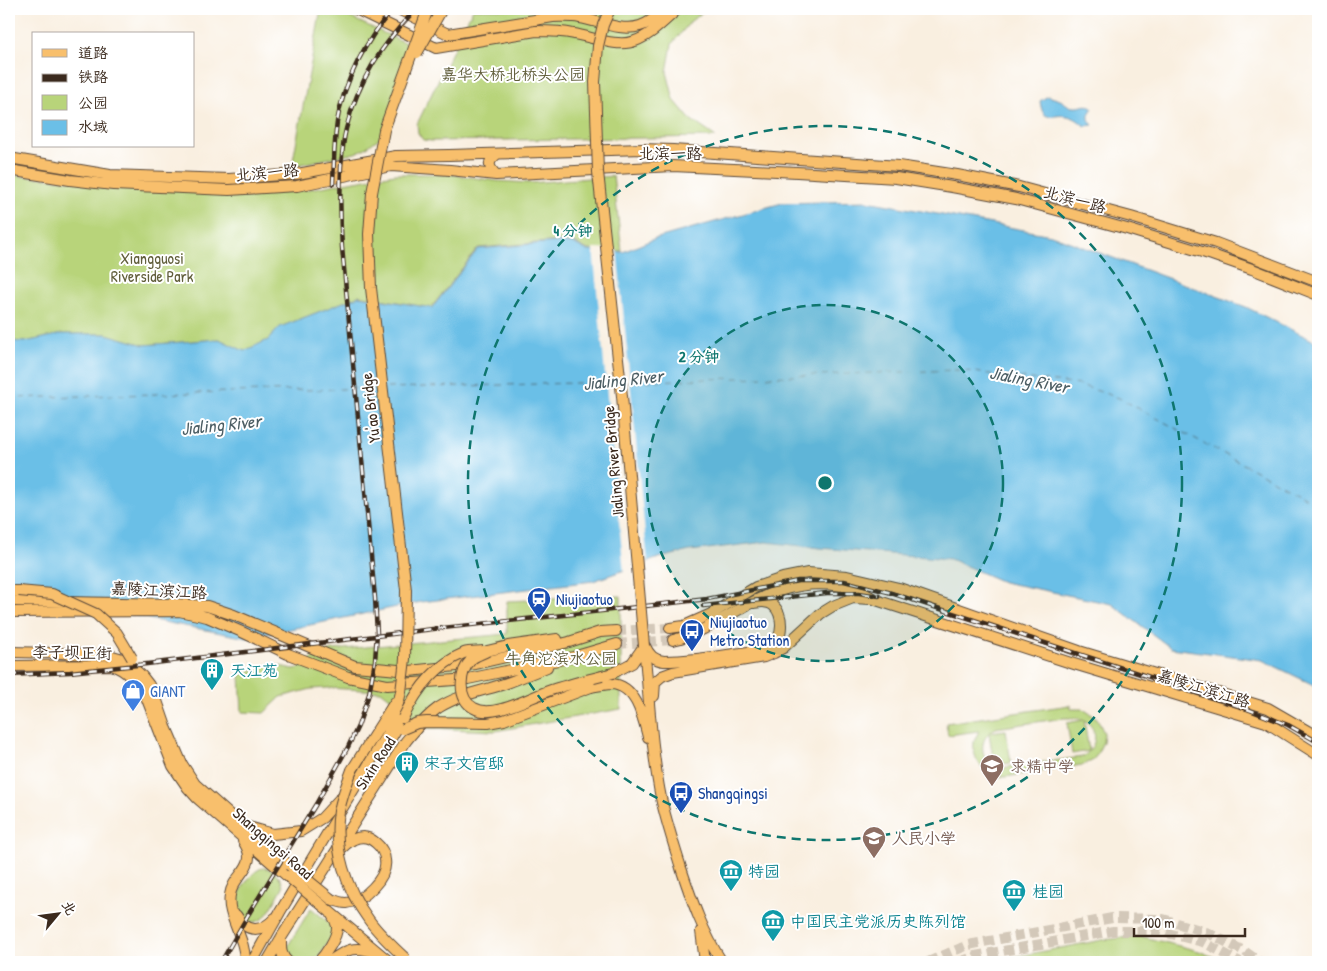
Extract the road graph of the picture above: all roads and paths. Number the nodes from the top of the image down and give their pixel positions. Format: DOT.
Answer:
graph roads {
  1 [pos="356,9"];
  2 [pos="398,9"];
  3 [pos="428,9"];
  4 [pos="442,9"];
  5 [pos="610,9"];
  6 [pos="666,9"];
  7 [pos="678,9"];
  8 [pos="402,80"];
  9 [pos="497,154"];
  10 [pos="9,158"];
  11 [pos="9,170"];
  12 [pos="496,175"];
  13 [pos="1318,282"];
  14 [pos="1318,295"];
  15 [pos="9,591"];
  16 [pos="876,600"];
  17 [pos="9,601"];
  18 [pos="750,603"];
  19 [pos="9,612"];
  20 [pos="670,628"];
  21 [pos="616,631"];
  22 [pos="600,632"];
  23 [pos="673,640"];
  24 [pos="616,644"];
  25 [pos="644,646"];
  26 [pos="487,651"];
  27 [pos="9,652"];
  28 [pos="573,657"];
  29 [pos="645,657"];
  30 [pos="708,658"];
  31 [pos="9,666"];
  32 [pos="149,685"];
  33 [pos="401,692"];
  34 [pos="162,728"];
  35 [pos="390,736"];
  36 [pos="1318,737"];
  37 [pos="1318,755"];
  38 [pos="655,762"];
  39 [pos="361,776"];
  40 [pos="225,822"];
  41 [pos="240,824"];
  42 [pos="331,860"];
  43 [pos="287,876"];
  44 [pos="328,905"];
  45 [pos="280,912"];
  46 [pos="698,918"];
  47 [pos="281,938"];
  48 [pos="381,955"];
  49 [pos="407,961"];
  50 [pos="245,962"];
  51 [pos="252,962"];
  52 [pos="267,962"];
  53 [pos="288,962"];
  54 [pos="318,962"];
  55 [pos="329,962"];
  56 [pos="390,962"];
  57 [pos="705,962"];
  58 [pos="722,962"];
  1 -- 7 [label="main road"];
  2 -- 6 [label="main road"];
  3 -- 8 [label="main road, bridge"];
  4 -- 8 [label="main road, bridge"];
  5 -- 25 [label="main road, Jialing River Bridge, bridge"];
  8 -- 33 [label="main road, Yu'ao Bridge, bridge"];
  9 -- 10 [label="main road, 北滨一路"];
  9 -- 12 [label="main road"];
  9 -- 13 [label="main road, 北滨一路"];
  11 -- 12 [label="main road, 北滨一路"];
  12 -- 14 [label="main road, 北滨一路"];
  15 -- 32 [label="main road, bridge"];
  16 -- 18 [label="main road"];
  16 -- 37 [label="main road, 嘉陵江滨江路"];
  16 -- 38 [label="main road"];
  17 -- 22 [label="main road, 嘉陵江滨江路, bridge"];
  18 -- 23 [label="main road"];
  18 -- 30 [label="main road"];
  19 -- 28 [label="main road, 嘉陵江滨江路, bridge"];
  20 -- 36 [label="main road, 嘉陵江滨江路"];
  21 -- 22 [label="main road"];
  22 -- 26 [label="main road"];
  24 -- 28 [label="main road"];
  25 -- 26 [label="main road, bridge"];
  25 -- 29 [label="main road, Jialing River Bridge"];
  25 -- 30 [label="main road"];
  26 -- 35 [label="main road, bridge"];
  27 -- 32 [label="main road, 李子坝正街"];
  28 -- 42 [label="main road, Sixin Road"];
  29 -- 30 [label="main road"];
  29 -- 38 [label="main road, Jialing River Bridge"];
  31 -- 34 [label="main road, 李子坝正街"];
  32 -- 34 [label="main road, 李子坝正街"];
  33 -- 35 [label="main road, Yu'ao Bridge"];
  33 -- 49 [label="main road, bridge"];
  34 -- 40 [label="main road, Shangqingsi Road"];
  34 -- 41 [label="main road, Shangqingsi Road"];
  35 -- 38 [label="main road, bridge"];
  35 -- 39 [label="main road"];
  38 -- 46 [label="main road"];
  39 -- 41 [label="main road"];
  39 -- 45 [label="main road, Sixin Road"];
  40 -- 43 [label="main road, Shangqingsi Road"];
  40 -- 50 [label="main road"];
  41 -- 44 [label="main road, Shangqingsi Road, bridge"];
  42 -- 44 [label="main road"];
  42 -- 47 [label="main road, Sixin Road"];
  43 -- 44 [label="main road, Shangqingsi Road, bridge"];
  43 -- 45 [label="main road"];
  44 -- 48 [label="main road, Shangqingsi Road"];
  44 -- 54 [label="main road"];
  45 -- 51 [label="main road, Sixin Road"];
  46 -- 57 [label="main road"];
  46 -- 58 [label="main road"];
  47 -- 52 [label="main road, Sixin Road"];
  47 -- 53 [label="main road"];
  48 -- 55 [label="main road"];
  48 -- 56 [label="main road, Shangqingsi Road"];
}
